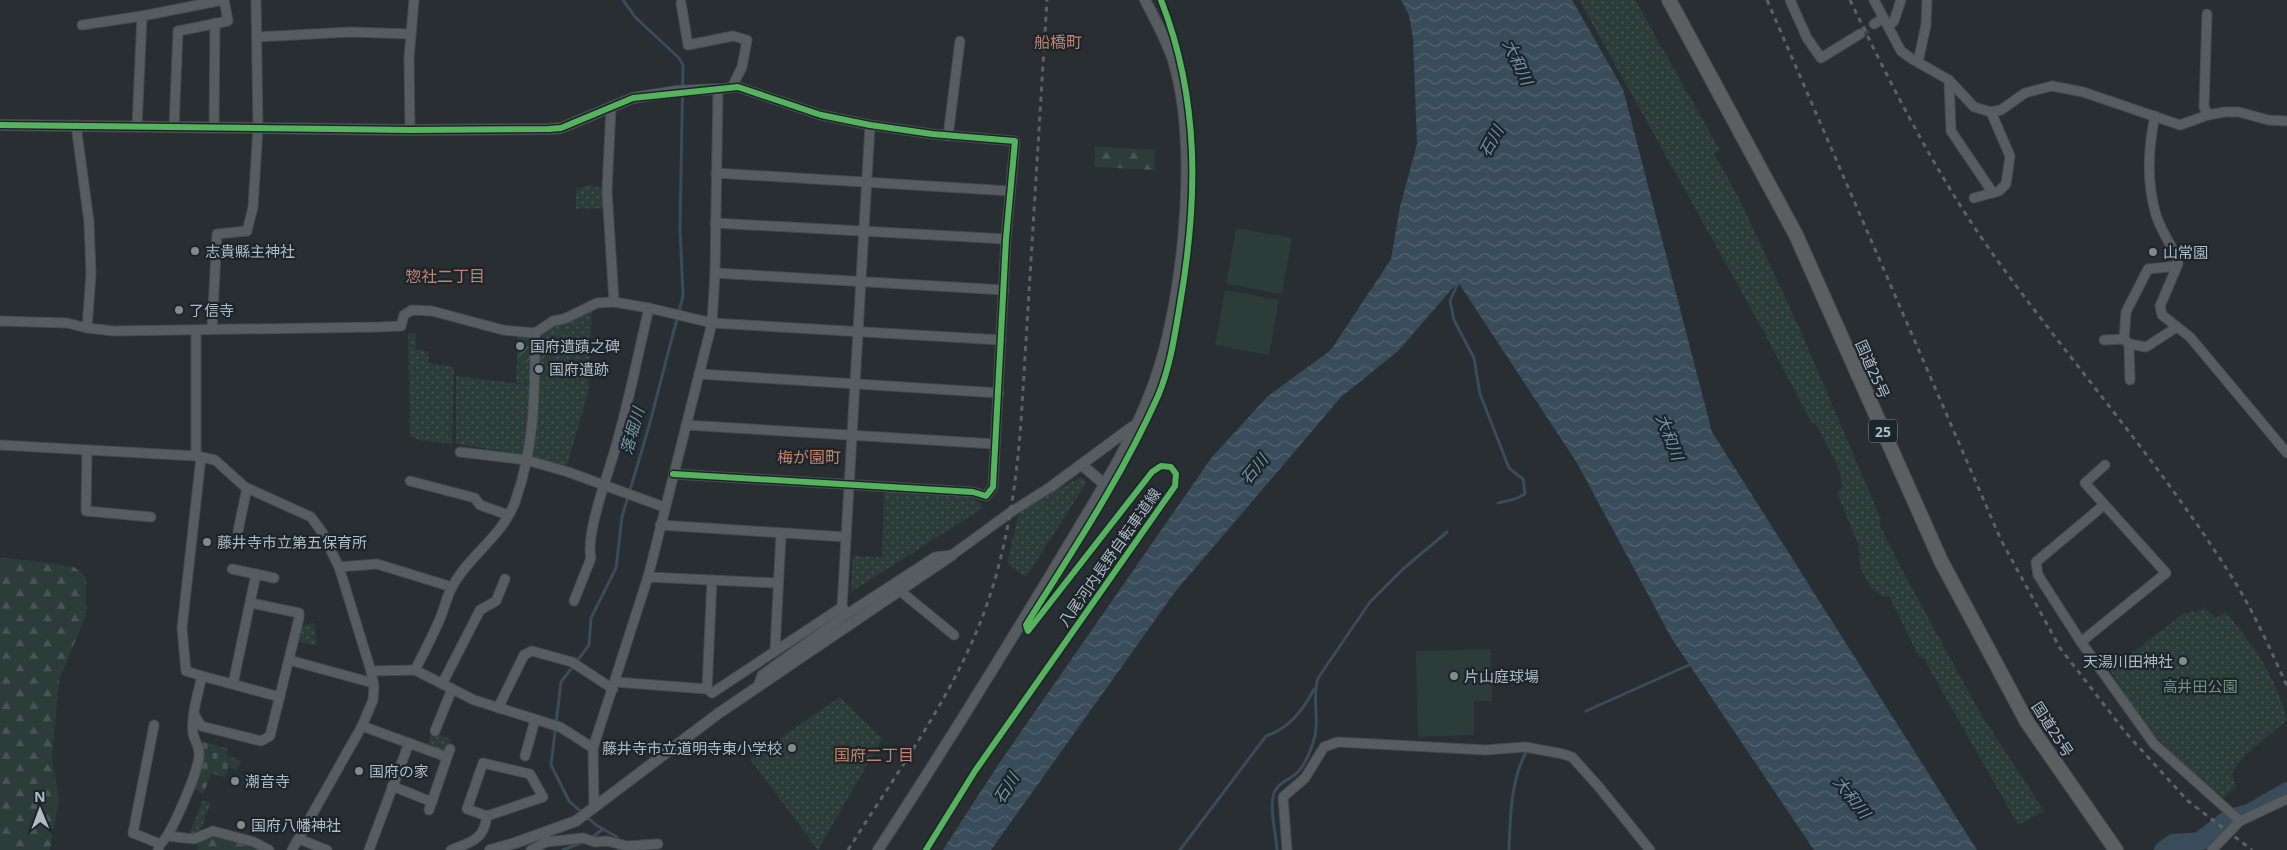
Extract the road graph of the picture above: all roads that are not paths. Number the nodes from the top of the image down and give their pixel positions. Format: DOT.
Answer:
graph roads {
  1 [pos="224,0"];
  2 [pos="256,0"];
  3 [pos="414,0"];
  4 [pos="1145,0"];
  5 [pos="1669,0"];
  6 [pos="1790,0"];
  7 [pos="1901,0"];
  8 [pos="1927,0"];
  9 [pos="1876,1"];
  10 [pos="681,3"];
  11 [pos="2207,14"];
  12 [pos="142,16"];
  13 [pos="1886,22"];
  14 [pos="215,23"];
  15 [pos="1874,24"];
  16 [pos="82,25"];
  17 [pos="411,34"];
  18 [pos="1860,34"];
  19 [pos="257,37"];
  20 [pos="960,41"];
  21 [pos="1918,62"];
  22 [pos="1949,80"];
  23 [pos="732,87"];
  24 [pos="718,89"];
  25 [pos="611,107"];
  26 [pos="1991,112"];
  27 [pos="2208,115"];
  28 [pos="2155,116"];
  29 [pos="2287,121"];
  30 [pos="0,124"];
  31 [pos="76,125"];
  32 [pos="870,125"];
  33 [pos="137,126"];
  34 [pos="174,127"];
  35 [pos="214,127"];
  36 [pos="258,128"];
  37 [pos="410,130"];
  38 [pos="948,136"];
  39 [pos="716,173"];
  40 [pos="867,183"];
  41 [pos="1010,191"];
  42 [pos="1993,193"];
  43 [pos="1974,198"];
  44 [pos="716,223"];
  45 [pos="864,232"];
  46 [pos="1006,239"];
  47 [pos="2177,266"];
  48 [pos="715,273"];
  49 [pos="862,283"];
  50 [pos="1004,290"];
  51 [pos="614,302"];
  52 [pos="649,308"];
  53 [pos="0,321"];
  54 [pos="712,323"];
  55 [pos="2177,327"];
  56 [pos="87,328"];
  57 [pos="212,329"];
  58 [pos="196,330"];
  59 [pos="535,333"];
  60 [pos="859,333"];
  61 [pos="1001,340"];
  62 [pos="2104,340"];
  63 [pos="2127,342"];
  64 [pos="699,374"];
  65 [pos="2130,380"];
  66 [pos="856,384"];
  67 [pos="999,393"];
  68 [pos="1136,423"];
  69 [pos="686,425"];
  70 [pos="852,434"];
  71 [pos="995,444"];
  72 [pos="0,445"];
  73 [pos="86,450"];
  74 [pos="460,452"];
  75 [pos="2287,454"];
  76 [pos="198,456"];
  77 [pos="526,460"];
  78 [pos="1082,465"];
  79 [pos="2105,465"];
  80 [pos="672,474"];
  81 [pos="410,481"];
  82 [pos="1104,484"];
  83 [pos="604,485"];
  84 [pos="848,485"];
  85 [pos="1052,486"];
  86 [pos="247,488"];
  87 [pos="2104,505"];
  88 [pos="664,507"];
  89 [pos="508,515"];
  90 [pos="151,516"];
  91 [pos="660,525"];
  92 [pos="238,531"];
  93 [pos="781,534"];
  94 [pos="846,537"];
  95 [pos="952,555"];
  96 [pos="339,567"];
  97 [pos="232,569"];
  98 [pos="256,574"];
  99 [pos="648,577"];
  100 [pos="274,578"];
  101 [pos="505,579"];
  102 [pos="712,580"];
  103 [pos="777,583"];
  104 [pos="452,587"];
  105 [pos="900,590"];
  106 [pos="574,601"];
  107 [pos="251,603"];
  108 [pos="844,610"];
  109 [pos="954,635"];
  110 [pos="2080,642"];
  111 [pos="775,650"];
  112 [pos="289,660"];
  113 [pos="415,670"];
  114 [pos="371,671"];
  115 [pos="202,676"];
  116 [pos="233,684"];
  117 [pos="373,684"];
  118 [pos="442,684"];
  119 [pos="614,686"];
  120 [pos="758,687"];
  121 [pos="452,689"];
  122 [pos="707,689"];
  123 [pos="280,697"];
  124 [pos="498,708"];
  125 [pos="194,714"];
  126 [pos="535,720"];
  127 [pos="154,725"];
  128 [pos="362,726"];
  129 [pos="435,731"];
  130 [pos="409,743"];
  131 [pos="593,748"];
  132 [pos="525,756"];
  133 [pos="392,786"];
  134 [pos="2287,799"];
  135 [pos="594,808"];
  136 [pos="487,816"];
  137 [pos="2240,821"];
  138 [pos="168,836"];
  139 [pos="545,838"];
  140 [pos="299,839"];
  141 [pos="658,844"];
  142 [pos="159,847"];
  143 [pos="269,850"];
  144 [pos="292,850"];
  145 [pos="327,850"];
  146 [pos="369,850"];
  147 [pos="451,850"];
  148 [pos="490,850"];
  149 [pos="531,850"];
  150 [pos="878,850"];
  151 [pos="1287,850"];
  152 [pos="1650,850"];
  153 [pos="2116,850"];
  154 [pos="2212,850"];
  1 -- 12 [label="street"];
  1 -- 14 [label="street"];
  2 -- 19 [label="street"];
  3 -- 17 [label="street"];
  4 -- 68 [label="street"];
  5 -- 153 [label="highway, 国道25号 / 25"];
  6 -- 18 [label="street"];
  7 -- 13 [label="street"];
  8 -- 21 [label="street"];
  9 -- 13 [label="street"];
  10 -- 23 [label="street"];
  11 -- 27 [label="street"];
  12 -- 16 [label="street"];
  12 -- 33 [label="street"];
  13 -- 15 [label="street"];
  13 -- 21 [label="street"];
  14 -- 34 [label="street"];
  14 -- 35 [label="street"];
  17 -- 19 [label="street"];
  17 -- 37 [label="street"];
  19 -- 36 [label="street"];
  20 -- 38 [label="street"];
  21 -- 22 [label="street"];
  22 -- 26 [label="street"];
  22 -- 42 [label="street"];
  23 -- 24 [label="street"];
  23 -- 32 [label="street"];
  24 -- 25 [label="street"];
  24 -- 39 [label="street"];
  25 -- 37 [label="street"];
  25 -- 51 [label="street"];
  26 -- 28 [label="street"];
  26 -- 42 [label="street"];
  27 -- 28 [label="street"];
  27 -- 29 [label="street"];
  28 -- 47 [label="street"];
  30 -- 31 [label="street"];
  31 -- 33 [label="street"];
  31 -- 56 [label="street"];
  32 -- 38 [label="street"];
  32 -- 40 [label="street"];
  33 -- 34 [label="street"];
  34 -- 35 [label="street"];
  35 -- 36 [label="street"];
  36 -- 37 [label="street"];
  36 -- 57 [label="street"];
  38 -- 41 [label="street"];
  39 -- 40 [label="street"];
  39 -- 44 [label="street"];
  40 -- 41 [label="street"];
  40 -- 45 [label="street"];
  41 -- 46 [label="street"];
  42 -- 43 [label="street"];
  44 -- 45 [label="street"];
  44 -- 48 [label="street"];
  45 -- 46 [label="street"];
  45 -- 49 [label="street"];
  46 -- 50 [label="street"];
  47 -- 55 [label="street"];
  47 -- 63 [label="street"];
  48 -- 49 [label="street"];
  48 -- 54 [label="street"];
  49 -- 50 [label="street"];
  49 -- 60 [label="street"];
  50 -- 61 [label="street"];
  51 -- 52 [label="street"];
  51 -- 59 [label="street"];
  52 -- 54 [label="street"];
  52 -- 83 [label="street"];
  53 -- 56 [label="street"];
  54 -- 60 [label="street"];
  54 -- 64 [label="street"];
  55 -- 63 [label="street"];
  55 -- 75 [label="street"];
  56 -- 58 [label="street"];
  57 -- 58 [label="street"];
  57 -- 59 [label="street"];
  58 -- 76 [label="street"];
  59 -- 77 [label="street"];
  60 -- 61 [label="street"];
  60 -- 66 [label="street"];
  61 -- 67 [label="street"];
  62 -- 63 [label="street"];
  63 -- 65 [label="street"];
  64 -- 66 [label="street"];
  64 -- 69 [label="street"];
  66 -- 67 [label="street"];
  66 -- 70 [label="street"];
  67 -- 71 [label="street"];
  68 -- 78 [label="street"];
  68 -- 82 [label="street"];
  69 -- 70 [label="street"];
  69 -- 80 [label="street"];
  70 -- 71 [label="street"];
  70 -- 84 [label="street"];
  71 -- 84 [label="street"];
  72 -- 73 [label="street"];
  73 -- 76 [label="street"];
  73 -- 90 [label="street"];
  74 -- 77 [label="street"];
  76 -- 86 [label="street"];
  76 -- 115 [label="street"];
  77 -- 83 [label="street"];
  77 -- 89 [label="street"];
  78 -- 82 [label="street"];
  78 -- 85 [label="street"];
  79 -- 87 [label="street"];
  80 -- 84 [label="street"];
  80 -- 88 [label="street"];
  81 -- 89 [label="street"];
  82 -- 150 [label="street"];
  83 -- 88 [label="street"];
  83 -- 106 [label="street"];
  84 -- 94 [label="street"];
  85 -- 95 [label="street"];
  86 -- 92 [label="street"];
  86 -- 96 [label="street"];
  87 -- 110 [label="street"];
  87 -- 110 [label="street"];
  88 -- 91 [label="street"];
  89 -- 104 [label="street"];
  91 -- 93 [label="street"];
  91 -- 99 [label="street"];
  93 -- 94 [label="street"];
  93 -- 103 [label="street"];
  94 -- 108 [label="street"];
  95 -- 105 [label="street"];
  95 -- 108 [label="street"];
  96 -- 104 [label="street"];
  96 -- 114 [label="street"];
  97 -- 98 [label="street"];
  98 -- 100 [label="street"];
  98 -- 107 [label="street"];
  99 -- 102 [label="street"];
  99 -- 119 [label="street"];
  101 -- 118 [label="street"];
  102 -- 103 [label="street"];
  102 -- 122 [label="street"];
  103 -- 111 [label="street"];
  104 -- 113 [label="street"];
  105 -- 109 [label="street"];
  105 -- 120 [label="street"];
  107 -- 112 [label="street"];
  107 -- 116 [label="street"];
  108 -- 111 [label="street"];
  108 -- 120 [label="street"];
  110 -- 137 [label="street"];
  111 -- 122 [label="street"];
  112 -- 117 [label="street"];
  112 -- 123 [label="street"];
  113 -- 114 [label="street"];
  113 -- 118 [label="street"];
  114 -- 117 [label="street"];
  115 -- 116 [label="street"];
  115 -- 125 [label="street"];
  116 -- 123 [label="street"];
  117 -- 128 [label="street"];
  118 -- 121 [label="street"];
  119 -- 122 [label="street"];
  119 -- 124 [label="street"];
  119 -- 131 [label="street"];
  120 -- 135 [label="street"];
  121 -- 124 [label="street"];
  121 -- 129 [label="street"];
  123 -- 125 [label="street"];
  124 -- 126 [label="street"];
  125 -- 138 [label="street"];
  126 -- 131 [label="street"];
  126 -- 132 [label="street"];
  127 -- 142 [label="street"];
  128 -- 130 [label="street"];
  128 -- 140 [label="street"];
  130 -- 133 [label="street"];
  130 -- 133 [label="street"];
  131 -- 135 [label="street"];
  133 -- 146 [label="street"];
  134 -- 137 [label="street"];
  135 -- 139 [label="street"];
  136 -- 136 [label="street"];
  136 -- 147 [label="street"];
  137 -- 154 [label="street"];
  138 -- 142 [label="street"];
  138 -- 143 [label="street"];
  139 -- 141 [label="street"];
  139 -- 148 [label="street"];
  139 -- 149 [label="street"];
  140 -- 144 [label="street"];
  140 -- 145 [label="street"];
  151 -- 152 [label="street"];
}
